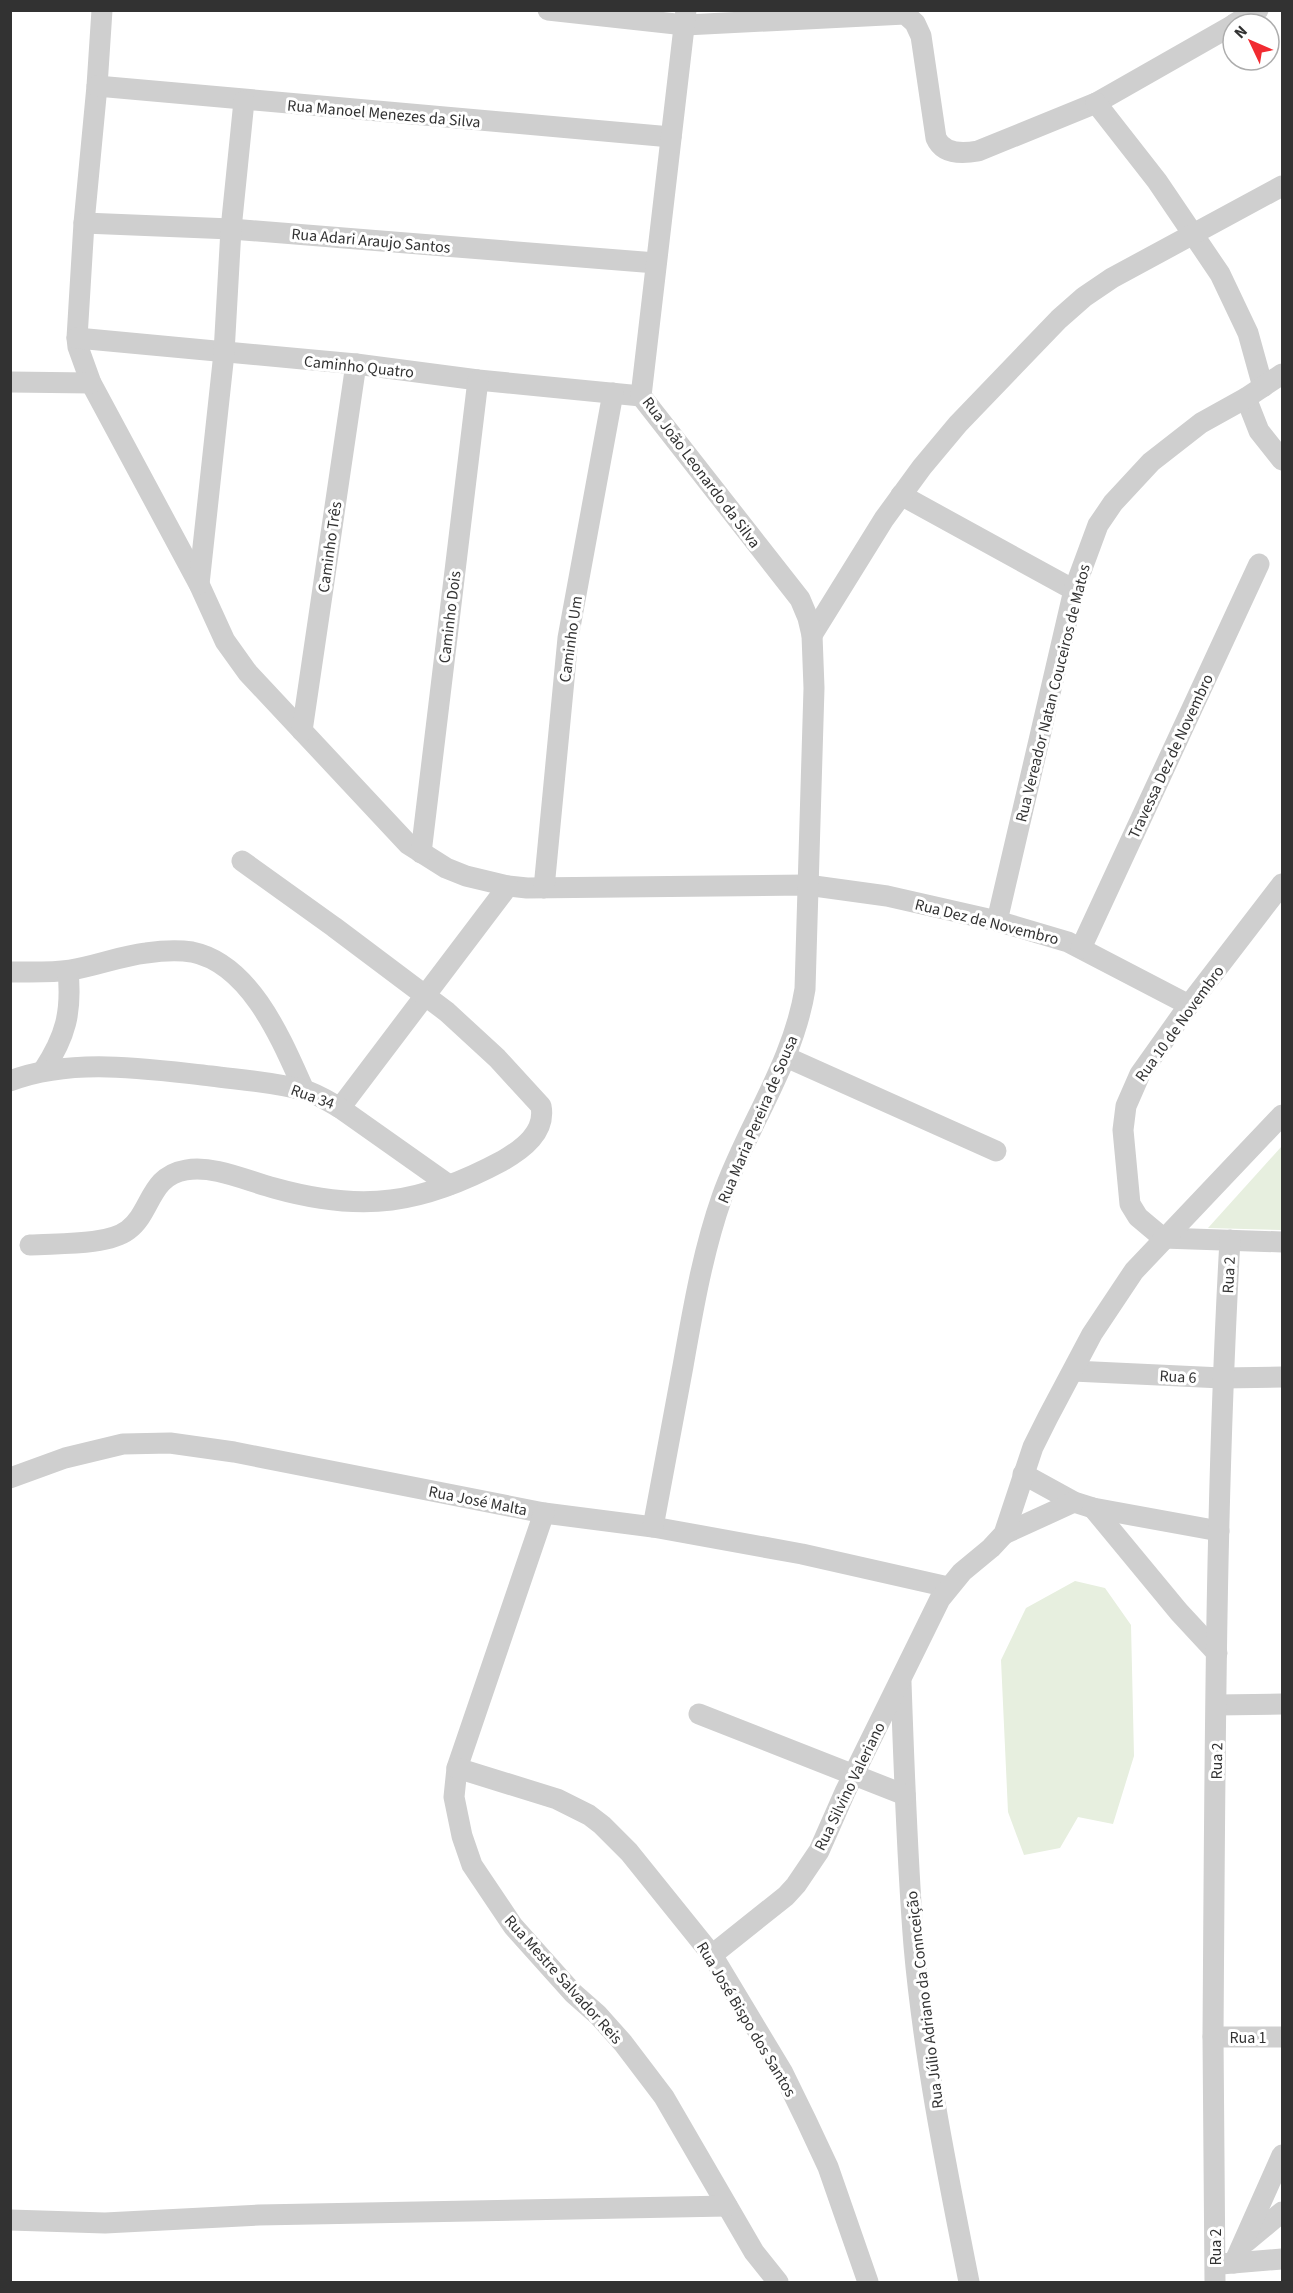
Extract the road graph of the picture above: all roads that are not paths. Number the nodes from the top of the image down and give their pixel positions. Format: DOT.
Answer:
graph roads {
  1 [pos="102,10"];
  2 [pos="548,10"];
  3 [pos="686,18"];
  4 [pos="1221,31"];
  5 [pos="98,86"];
  6 [pos="244,101"];
  7 [pos="1096,103"];
  8 [pos="671,137"];
  9 [pos="1282,186"];
  10 [pos="84,223"];
  11 [pos="231,229"];
  12 [pos="1193,234"];
  13 [pos="656,263"];
  14 [pos="77,338"];
  15 [pos="224,353"];
  16 [pos="356,364"];
  17 [pos="1282,374"];
  18 [pos="478,380"];
  19 [pos="10,382"];
  20 [pos="91,383"];
  21 [pos="613,393"];
  22 [pos="1255,393"];
  23 [pos="641,396"];
  24 [pos="1282,460"];
  25 [pos="901,495"];
  26 [pos="1259,564"];
  27 [pos="199,584"];
  28 [pos="1074,590"];
  29 [pos="812,635"];
  30 [pos="302,730"];
  31 [pos="421,853"];
  32 [pos="242,861"];
  33 [pos="807,885"];
  34 [pos="1282,885"];
  35 [pos="508,886"];
  36 [pos="543,888"];
  37 [pos="997,921"];
  38 [pos="1081,948"];
  39 [pos="68,970"];
  40 [pos="10,972"];
  41 [pos="424,995"];
  42 [pos="1189,1005"];
  43 [pos="786,1057"];
  44 [pos="43,1071"];
  45 [pos="10,1081"];
  46 [pos="304,1090"];
  47 [pos="340,1108"];
  48 [pos="1282,1115"];
  49 [pos="996,1150"];
  50 [pos="449,1185"];
  51 [pos="1163,1238"];
  52 [pos="1230,1240"];
  53 [pos="1282,1242"];
  54 [pos="30,1245"];
  55 [pos="1073,1371"];
  56 [pos="1282,1377"];
  57 [pos="1222,1378"];
  58 [pos="1023,1474"];
  59 [pos="10,1479"];
  60 [pos="1084,1505"];
  61 [pos="544,1513"];
  62 [pos="653,1527"];
  63 [pos="1219,1531"];
  64 [pos="1004,1534"];
  65 [pos="948,1587"];
  66 [pos="1217,1653"];
  67 [pos="901,1679"];
  68 [pos="1282,1704"];
  69 [pos="1217,1705"];
  70 [pos="699,1714"];
  71 [pos="457,1768"];
  72 [pos="853,1776"];
  73 [pos="905,1795"];
  74 [pos="712,1955"];
  75 [pos="1213,2037"];
  76 [pos="1282,2037"];
  77 [pos="1282,2155"];
  78 [pos="727,2206"];
  79 [pos="1282,2212"];
  80 [pos="10,2220"];
  81 [pos="1282,2259"];
  82 [pos="1226,2264"];
  83 [pos="966,2282"];
  84 [pos="778,2283"];
  85 [pos="868,2283"];
  1 -- 5 [label="street, Rua Dez de Novembro"];
  2 -- 3 [label="street"];
  3 -- 7 [label="street"];
  3 -- 8 [label="street, Rua João Leonardo da Silva"];
  4 -- 7 [label="street"];
  5 -- 6 [label="street, Rua Manoel Menezes da Silva"];
  5 -- 10 [label="street, Rua Dez de Novembro"];
  6 -- 8 [label="street, Rua Manoel Menezes da Silva"];
  6 -- 11 [label="street"];
  7 -- 12 [label="street"];
  8 -- 13 [label="street, Rua João Leonardo da Silva"];
  9 -- 12 [label="street"];
  10 -- 11 [label="street, Rua Adari Araujo Santos"];
  10 -- 14 [label="street, Rua Dez de Novembro"];
  11 -- 13 [label="street, Rua Adari Araujo Santos"];
  11 -- 15 [label="street"];
  12 -- 22 [label="street"];
  12 -- 25 [label="street"];
  13 -- 23 [label="street, Rua João Leonardo da Silva"];
  14 -- 15 [label="street, Caminho Quatro"];
  14 -- 20 [label="street, Rua Dez de Novembro"];
  15 -- 16 [label="street, Caminho Quatro"];
  15 -- 27 [label="street"];
  16 -- 18 [label="street, Caminho Quatro"];
  16 -- 30 [label="street, Caminho Três"];
  17 -- 22 [label="street, Rua Vereador Natan Couceiros de Matos"];
  18 -- 21 [label="street, Caminho Quatro"];
  18 -- 31 [label="street, Caminho Dois"];
  19 -- 20 [label="street"];
  20 -- 27 [label="street, Rua Dez de Novembro"];
  21 -- 23 [label="street, Caminho Quatro"];
  21 -- 36 [label="street, Caminho Um"];
  22 -- 24 [label="street"];
  22 -- 28 [label="street, Rua Vereador Natan Couceiros de Matos"];
  23 -- 29 [label="street, Rua João Leonardo da Silva"];
  25 -- 28 [label="street"];
  25 -- 29 [label="street"];
  26 -- 38 [label="street, Travessa Dez de Novembro"];
  27 -- 30 [label="street, Rua Dez de Novembro"];
  28 -- 37 [label="street, Rua Vereador Natan Couceiros de Matos"];
  29 -- 33 [label="street, Rua João Leonardo da Silva"];
  30 -- 31 [label="street, Rua Dez de Novembro"];
  31 -- 35 [label="street, Rua Dez de Novembro"];
  32 -- 41 [label="street"];
  33 -- 36 [label="street, Rua Dez de Novembro"];
  33 -- 37 [label="street, Rua Dez de Novembro"];
  33 -- 43 [label="street, Rua Maria Pereira de Sousa"];
  34 -- 42 [label="street, Rua 10 de Novembro"];
  35 -- 36 [label="street, Rua Dez de Novembro"];
  35 -- 41 [label="street, Rua 34"];
  37 -- 38 [label="street, Rua Dez de Novembro"];
  38 -- 42 [label="street, Rua Dez de Novembro"];
  39 -- 40 [label="street"];
  39 -- 44 [label="street"];
  39 -- 46 [label="street"];
  41 -- 47 [label="street, Rua 34"];
  41 -- 50 [label="street"];
  42 -- 51 [label="street, Rua 10 de Novembro"];
  43 -- 49 [label="street"];
  43 -- 62 [label="street, Rua Maria Pereira de Sousa"];
  44 -- 45 [label="street, Rua 34"];
  44 -- 46 [label="street, Rua 34"];
  46 -- 47 [label="street, Rua 34"];
  47 -- 50 [label="street"];
  48 -- 51 [label="street"];
  50 -- 54 [label="street"];
  51 -- 52 [label="street"];
  51 -- 55 [label="street"];
  52 -- 53 [label="street"];
  52 -- 57 [label="street, Rua 2"];
  55 -- 57 [label="street, Rua 6"];
  55 -- 58 [label="street"];
  56 -- 57 [label="street, Rua 6"];
  57 -- 63 [label="street, Rua 2"];
  58 -- 60 [label="street"];
  58 -- 64 [label="street"];
  59 -- 61 [label="street, Rua José Malta"];
  60 -- 63 [label="street"];
  60 -- 64 [label="street"];
  60 -- 66 [label="street"];
  61 -- 62 [label="street, Rua José Malta"];
  61 -- 71 [label="street, Rua Mestre Salvador Reis"];
  62 -- 65 [label="street, Rua José Malta"];
  63 -- 66 [label="street, Rua 2"];
  64 -- 65 [label="street, Rua Silvino Valeriano"];
  65 -- 67 [label="street, Rua Silvino Valeriano"];
  66 -- 69 [label="street, Rua 2"];
  67 -- 72 [label="street, Rua Silvino Valeriano"];
  67 -- 73 [label="street, Rua Júlio Adriano da Connceição"];
  68 -- 69 [label="street"];
  69 -- 75 [label="street, Rua 2"];
  70 -- 72 [label="street"];
  71 -- 74 [label="street, Rua José Bispo dos Santos"];
  71 -- 78 [label="street, Rua Mestre Salvador Reis"];
  72 -- 73 [label="street"];
  72 -- 74 [label="street, Rua Silvino Valeriano"];
  73 -- 83 [label="street, Rua Júlio Adriano da Connceição"];
  74 -- 85 [label="street, Rua José Bispo dos Santos"];
  75 -- 76 [label="street, Rua 1"];
  75 -- 82 [label="street, Rua 2"];
  77 -- 82 [label="street"];
  78 -- 80 [label="street"];
  78 -- 84 [label="street, Rua Mestre Salvador Reis"];
  79 -- 82 [label="street"];
  81 -- 82 [label="street"];
}
